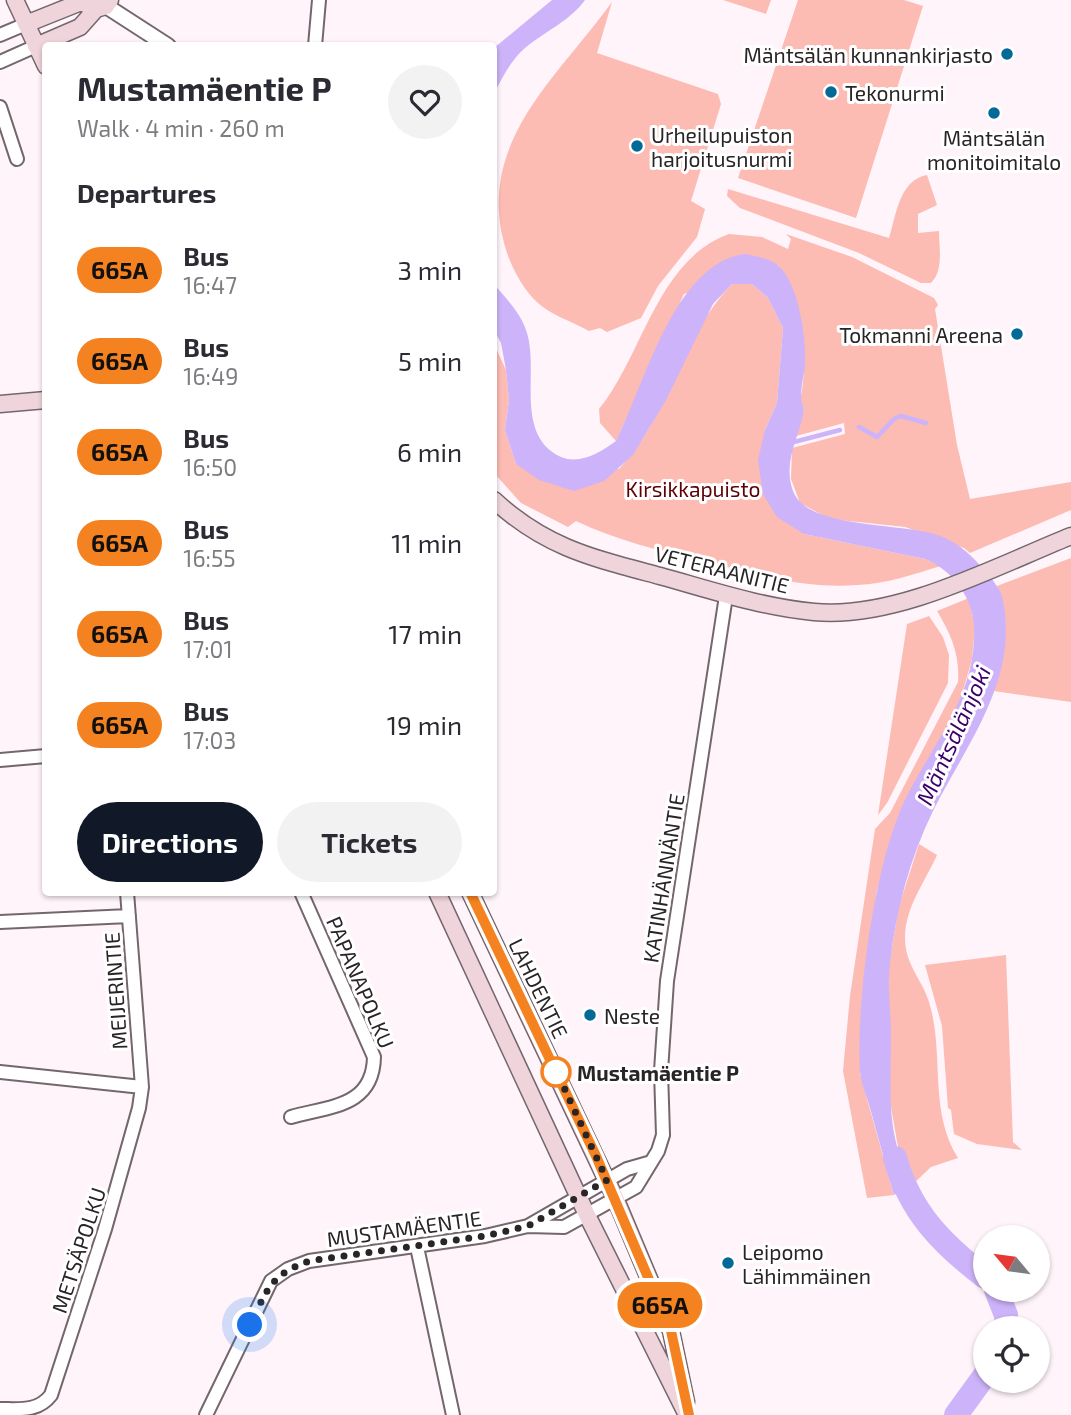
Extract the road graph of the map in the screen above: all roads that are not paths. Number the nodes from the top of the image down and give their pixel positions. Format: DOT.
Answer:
graph roads {
  1 [pos="15,0"];
  2 [pos="319,0"];
  3 [pos="104,5"];
  4 [pos="46,7"];
  5 [pos="26,24"];
  6 [pos="0,35"];
  7 [pos="63,41"];
  8 [pos="162,42"];
  9 [pos="315,42"];
  10 [pos="42,45"];
  11 [pos="36,46"];
  12 [pos="42,58"];
  13 [pos="0,62"];
  14 [pos="0,107"];
  15 [pos="17,159"];
  16 [pos="42,400"];
  17 [pos="0,404"];
  18 [pos="497,503"];
  19 [pos="1071,536"];
  20 [pos="726,596"];
  21 [pos="42,756"];
  22 [pos="0,760"];
  23 [pos="127,896"];
  24 [pos="303,896"];
  25 [pos="439,896"];
  26 [pos="472,896"];
  27 [pos="129,916"];
  28 [pos="0,922"];
  29 [pos="0,1072"];
  30 [pos="142,1087"];
  31 [pos="291,1117"];
  32 [pos="648,1163"];
  33 [pos="607,1180"];
  34 [pos="579,1197"];
  35 [pos="616,1200"];
  36 [pos="587,1215"];
  37 [pos="528,1226"];
  38 [pos="416,1247"];
  39 [pos="0,1409"];
  40 [pos="206,1415"];
  41 [pos="453,1415"];
  42 [pos="688,1415"];
  1 -- 5 [label="main road"];
  2 -- 9 [label="street"];
  3 -- 4 [label="main road"];
  3 -- 7 [label="main road"];
  3 -- 8 [label="street"];
  4 -- 5 [label="main road"];
  4 -- 7 [label="main road"];
  5 -- 6 [label="street"];
  5 -- 11 [label="main road"];
  10 -- 11 [label="main road"];
  11 -- 12 [label="main road"];
  11 -- 13 [label="street"];
  14 -- 15 [label="street"];
  16 -- 17 [label="main road"];
  18 -- 20 [label="main road, VETERAANITIE"];
  19 -- 20 [label="main road, VETERAANITIE"];
  20 -- 32 [label="street, KATINHÄNNÄNTIE"];
  21 -- 22 [label="street"];
  23 -- 27 [label="street, MEIJERINTIE"];
  24 -- 31 [label="street, PAPANAPOLKU"];
  25 -- 34 [label="main road, LAHDENTIE"];
  26 -- 33 [label="main road, LAHDENTIE"];
  27 -- 28 [label="street"];
  27 -- 30 [label="street, MEIJERINTIE"];
  29 -- 30 [label="street"];
  30 -- 39 [label="street, METSÄPOLKU"];
  32 -- 33 [label="street"];
  32 -- 35 [label="street, KATINHÄNNÄNTIE"];
  33 -- 34 [label="street, MUSTAMÄENTIE"];
  33 -- 35 [label="main road, LAHDENTIE"];
  34 -- 36 [label="main road, LAHDENTIE"];
  34 -- 37 [label="street, MUSTAMÄENTIE"];
  35 -- 36 [label="street, KATINHÄNNÄNTIE"];
  35 -- 42 [label="main road, LAHDENTIE"];
  36 -- 37 [label="street, MUSTAMÄENTIE"];
  36 -- 42 [label="main road, LAHDENTIE"];
  37 -- 38 [label="street, MUSTAMÄENTIE"];
  38 -- 40 [label="street, MUSTAMÄENTIE"];
  38 -- 41 [label="street"];
}
